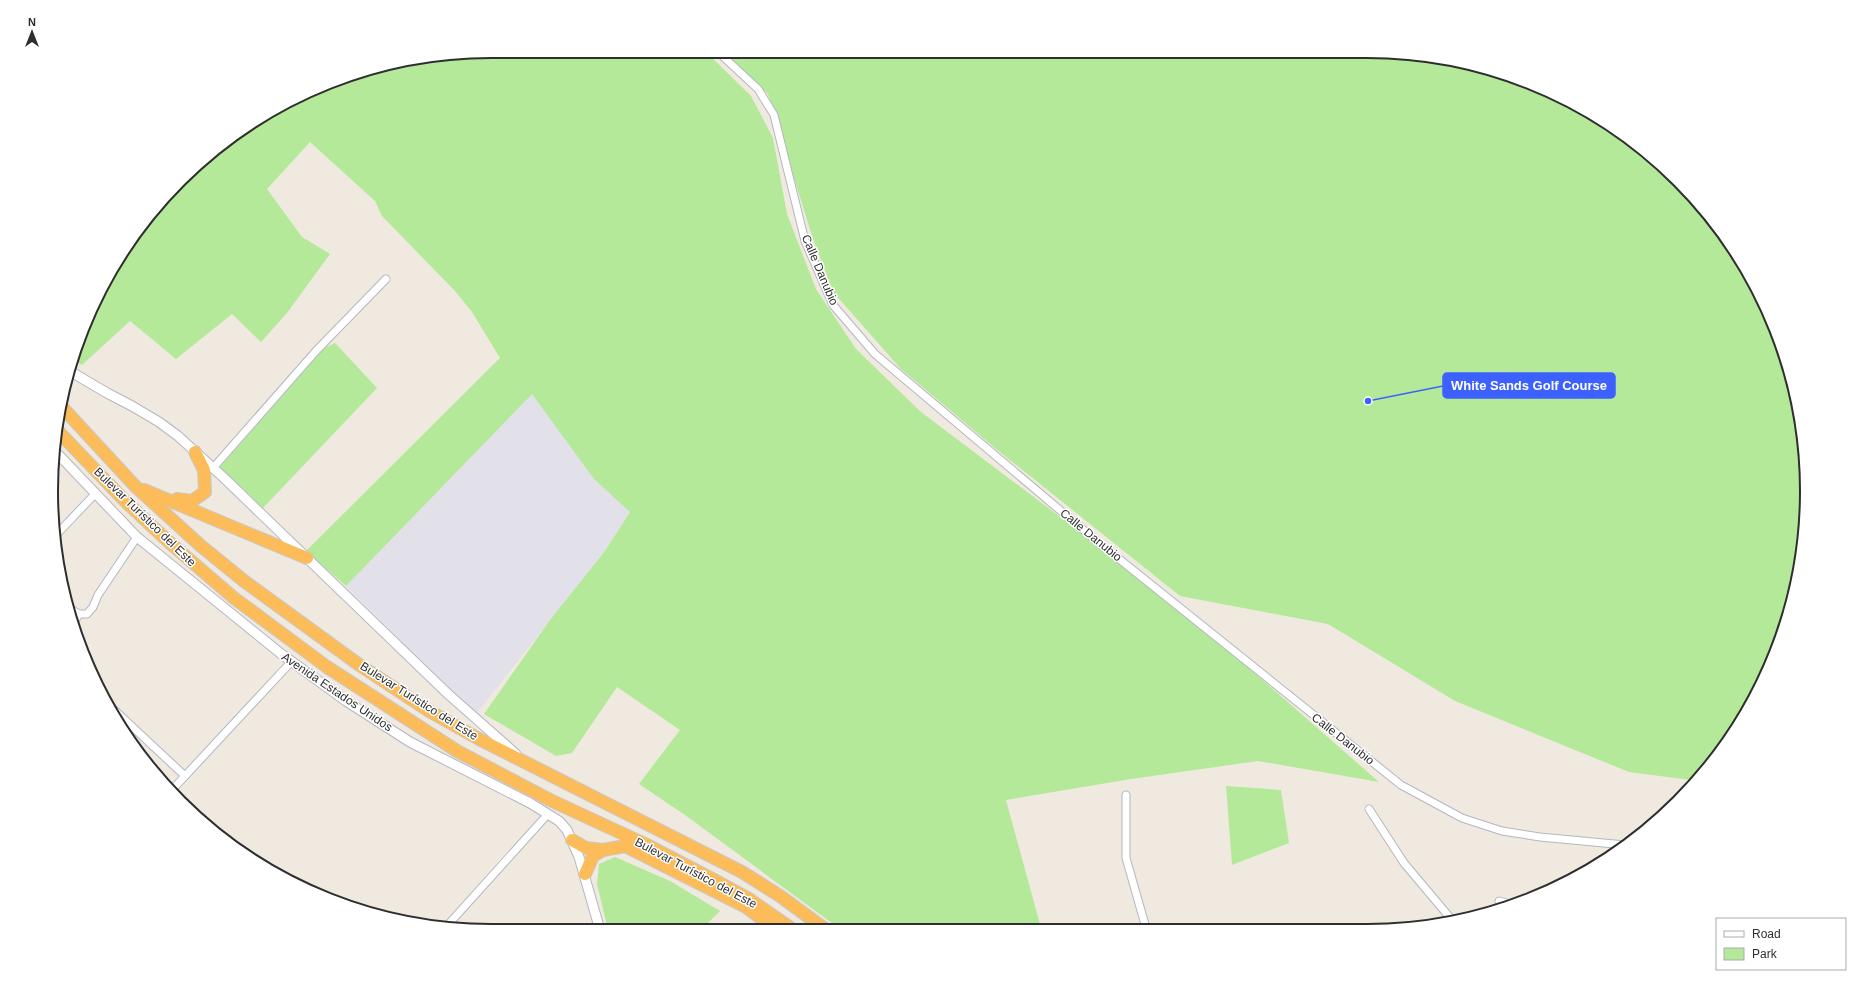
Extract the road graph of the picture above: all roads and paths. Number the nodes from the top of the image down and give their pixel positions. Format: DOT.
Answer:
graph roads {
  1 [pos="725,58"];
  2 [pos="386,279"];
  3 [pos="75,374"];
  4 [pos="65,411"];
  5 [pos="62,435"];
  6 [pos="195,452"];
  7 [pos="60,456"];
  8 [pos="213,468"];
  9 [pos="135,486"];
  10 [pos="95,494"];
  11 [pos="165,498"];
  12 [pos="60,531"];
  13 [pos="137,537"];
  14 [pos="307,558"];
  15 [pos="78,614"];
  16 [pos="292,662"];
  17 [pos="121,716"];
  18 [pos="528,765"];
  19 [pos="185,776"];
  20 [pos="175,787"];
  21 [pos="1126,796"];
  22 [pos="1369,809"];
  23 [pos="548,814"];
  24 [pos="572,840"];
  25 [pos="1615,846"];
  26 [pos="603,850"];
  27 [pos="585,874"];
  28 [pos="1499,901"];
  29 [pos="1503,902"];
  30 [pos="1449,916"];
  31 [pos="454,920"];
  32 [pos="598,924"];
  33 [pos="769,924"];
  34 [pos="785,924"];
  35 [pos="818,924"];
  36 [pos="1145,924"];
  1 -- 25 [label="street, Calle Danubio"];
  2 -- 8 [label="street"];
  3 -- 6 [label="street"];
  4 -- 9 [label="highway, Bulevar Turístico del Este"];
  5 -- 34 [label="highway, Bulevar Turístico del Este"];
  6 -- 8 [label="street"];
  6 -- 11 [label="highway"];
  7 -- 10 [label="street, Avenida Estados Unidos"];
  8 -- 14 [label="street"];
  9 -- 11 [label="highway"];
  9 -- 18 [label="highway, Bulevar Turístico del Este"];
  10 -- 12 [label="street"];
  10 -- 13 [label="street, Avenida Estados Unidos"];
  11 -- 14 [label="highway"];
  13 -- 15 [label="street"];
  13 -- 16 [label="street, Avenida Estados Unidos"];
  14 -- 18 [label="street"];
  16 -- 19 [label="street"];
  16 -- 23 [label="street, Avenida Estados Unidos"];
  17 -- 19 [label="street"];
  18 -- 35 [label="highway, Bulevar Turístico del Este"];
  19 -- 20 [label="street"];
  21 -- 36 [label="street"];
  22 -- 30 [label="street"];
  23 -- 24 [label="street, Avenida Estados Unidos"];
  23 -- 31 [label="street"];
  24 -- 26 [label="highway"];
  24 -- 27 [label="street, Avenida Estados Unidos"];
  26 -- 27 [label="highway"];
  26 -- 33 [label="highway"];
  27 -- 32 [label="street, Avenida Estados Unidos"];
  28 -- 29 [label="street"];
}
